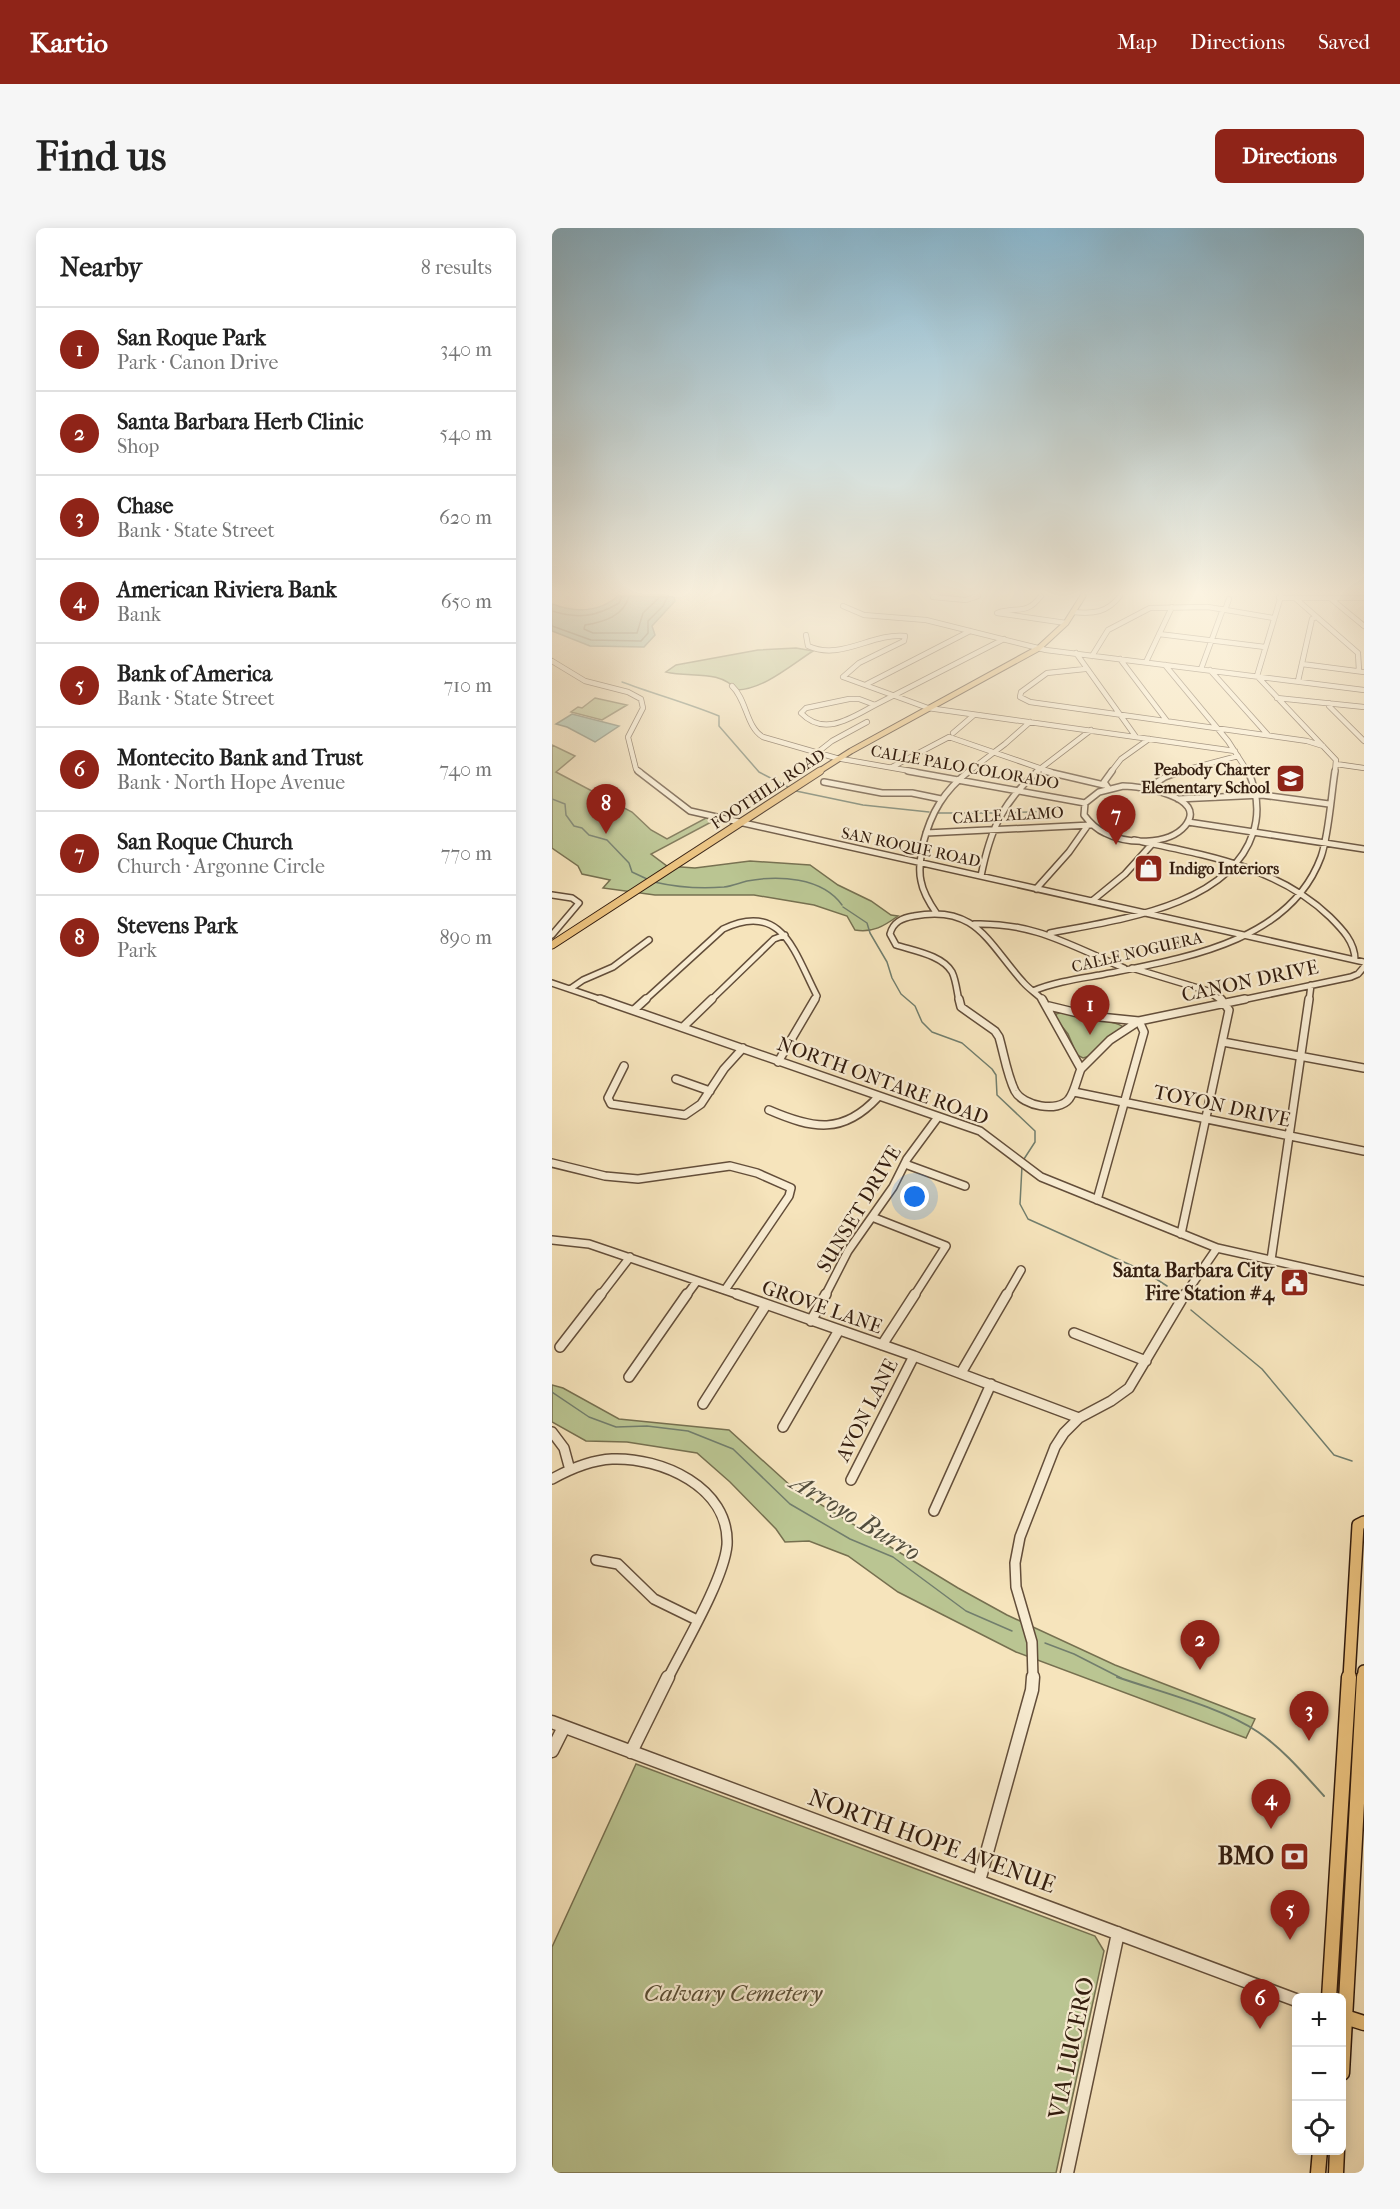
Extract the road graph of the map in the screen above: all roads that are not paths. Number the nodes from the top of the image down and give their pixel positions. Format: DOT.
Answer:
graph roads {
  1 [pos="606,687"];
  2 [pos="733,687"];
  3 [pos="874,687"];
  4 [pos="910,687"];
  5 [pos="967,687"];
  6 [pos="1028,687"];
  7 [pos="1099,687"];
  8 [pos="1141,687"];
  9 [pos="1183,687"];
  10 [pos="1225,687"];
  11 [pos="1267,687"];
  12 [pos="1340,687"];
  13 [pos="1364,690"];
  14 [pos="894,695"];
  15 [pos="1277,698"];
  16 [pos="1329,703"];
  17 [pos="875,705"];
  18 [pos="1364,707"];
  19 [pos="928,708"];
  20 [pos="974,714"];
  21 [pos="1120,714"];
  22 [pos="1167,721"];
  23 [pos="867,722"];
  24 [pos="1030,722"];
  25 [pos="1218,728"];
  26 [pos="1090,730"];
  27 [pos="953,733"];
  28 [pos="1253,734"];
  29 [pos="1268,735"];
  30 [pos="1136,737"];
  31 [pos="1149,739"];
  32 [pos="1229,740"];
  33 [pos="1364,741"];
  34 [pos="1205,746"];
  35 [pos="1324,747"];
  36 [pos="818,752"];
  37 [pos="1236,753"];
  38 [pos="993,755"];
  39 [pos="840,758"];
  40 [pos="1335,761"];
  41 [pos="892,767"];
  42 [pos="1364,768"];
  43 [pos="1040,770"];
  44 [pos="960,780"];
  45 [pos="824,782"];
  46 [pos="1106,787"];
  47 [pos="1148,788"];
  48 [pos="1019,790"];
  49 [pos="1257,795"];
  50 [pos="941,799"];
  51 [pos="1178,799"];
  52 [pos="1085,803"];
  53 [pos="1329,804"];
  54 [pos="1188,822"];
  55 [pos="740,823"];
  56 [pos="1089,825"];
  57 [pos="992,830"];
  58 [pos="1255,832"];
  59 [pos="926,833"];
  60 [pos="1154,842"];
  61 [pos="1324,843"];
  62 [pos="1364,849"];
  63 [pos="919,862"];
  64 [pos="1238,864"];
  65 [pos="981,876"];
  66 [pos="1036,888"];
  67 [pos="1299,892"];
  68 [pos="552,895"];
  69 [pos="1092,901"];
  70 [pos="1142,912"];
  71 [pos="937,914"];
  72 [pos="974,924"];
  73 [pos="1050,933"];
  74 [pos="552,935"];
  75 [pos="785,935"];
  76 [pos="1243,935"];
  77 [pos="649,940"];
  78 [pos="552,945"];
  79 [pos="1355,960"];
  80 [pos="1364,962"];
  81 [pos="1364,967"];
  82 [pos="1128,968"];
  83 [pos="552,983"];
  84 [pos="1311,985"];
  85 [pos="570,989"];
  86 [pos="1033,991"];
  87 [pos="1224,1003"];
  88 [pos="1049,1006"];
  89 [pos="634,1010"];
  90 [pos="1139,1021"];
  91 [pos="683,1027"];
  92 [pos="1223,1042"];
  93 [pos="743,1048"];
  94 [pos="1301,1056"];
  95 [pos="778,1062"];
  96 [pos="624,1066"];
  97 [pos="1364,1068"];
  98 [pos="1081,1069"];
  99 [pos="676,1079"];
  100 [pos="710,1091"];
  101 [pos="1074,1092"];
  102 [pos="878,1097"];
  103 [pos="1125,1103"];
  104 [pos="769,1110"];
  105 [pos="938,1117"];
  106 [pos="1206,1119"];
  107 [pos="1290,1137"];
  108 [pos="1364,1151"];
  109 [pos="552,1163"];
  110 [pos="904,1164"];
  111 [pos="965,1186"];
  112 [pos="1097,1200"];
  113 [pos="872,1217"];
  114 [pos="1181,1234"];
  115 [pos="552,1240"];
  116 [pos="1217,1248"];
  117 [pos="630,1257"];
  118 [pos="1271,1260"];
  119 [pos="1021,1270"];
  120 [pos="698,1281"];
  121 [pos="1364,1281"];
  122 [pos="725,1290"];
  123 [pos="766,1305"];
  124 [pos="811,1321"];
  125 [pos="839,1330"];
  126 [pos="1074,1333"];
  127 [pos="882,1345"];
  128 [pos="560,1347"];
  129 [pos="914,1356"];
  130 [pos="1146,1361"];
  131 [pos="962,1373"];
  132 [pos="629,1377"];
  133 [pos="991,1384"];
  134 [pos="703,1404"];
  135 [pos="1078,1418"];
  136 [pos="783,1427"];
  137 [pos="552,1432"];
  138 [pos="570,1470"];
  139 [pos="552,1479"];
  140 [pos="851,1480"];
  141 [pos="934,1511"];
  142 [pos="1364,1522"];
  143 [pos="596,1560"];
  144 [pos="697,1620"];
  145 [pos="1364,1671"];
  146 [pos="1347,1686"];
  147 [pos="1364,1691"];
  148 [pos="552,1722"];
  149 [pos="564,1727"];
  150 [pos="552,1751"];
  151 [pos="631,1752"];
  152 [pos="979,1881"];
  153 [pos="1118,1933"];
  154 [pos="1329,1993"];
  155 [pos="1344,1993"];
  156 [pos="1292,1998"];
  157 [pos="1346,2017"];
  158 [pos="1364,2023"];
  159 [pos="1320,2155"];
  160 [pos="1337,2155"];
  161 [pos="1067,2173"];
  162 [pos="1318,2173"];
  163 [pos="1336,2173"];
  1 -- 55 [label="street, SAN ROQUE ROAD"];
  2 -- 36 [label="street, CALLE PALO COLORADO"];
  3 -- 14 [label="street"];
  4 -- 14 [label="street"];
  5 -- 19 [label="main road, FOOTHILL ROAD"];
  6 -- 21 [label="street"];
  7 -- 21 [label="street"];
  8 -- 22 [label="street"];
  9 -- 25 [label="street"];
  10 -- 29 [label="street"];
  11 -- 15 [label="street"];
  12 -- 13 [label="street"];
  14 -- 17 [label="street"];
  14 -- 19 [label="street"];
  15 -- 16 [label="street"];
  15 -- 35 [label="street"];
  16 -- 18 [label="street"];
  16 -- 33 [label="street"];
  17 -- 17 [label="street"];
  19 -- 20 [label="street"];
  19 -- 39 [label="main road, FOOTHILL ROAD"];
  20 -- 24 [label="street"];
  20 -- 27 [label="street"];
  21 -- 22 [label="street"];
  21 -- 30 [label="street"];
  22 -- 25 [label="street"];
  23 -- 36 [label="street"];
  24 -- 26 [label="street"];
  24 -- 38 [label="street"];
  25 -- 28 [label="street"];
  25 -- 32 [label="street"];
  26 -- 30 [label="street"];
  26 -- 43 [label="street"];
  28 -- 29 [label="street"];
  28 -- 32 [label="street"];
  29 -- 35 [label="street"];
  30 -- 31 [label="street"];
  31 -- 34 [label="street"];
  31 -- 46 [label="street"];
  32 -- 34 [label="street"];
  32 -- 37 [label="street"];
  34 -- 37 [label="street"];
  35 -- 40 [label="street"];
  36 -- 39 [label="street, CALLE PALO COLORADO"];
  37 -- 47 [label="street"];
  37 -- 49 [label="street"];
  38 -- 41 [label="street"];
  38 -- 43 [label="street"];
  38 -- 44 [label="street"];
  39 -- 41 [label="street, CALLE PALO COLORADO"];
  39 -- 55 [label="main road, FOOTHILL ROAD"];
  40 -- 42 [label="street"];
  40 -- 53 [label="street, CALLE NOGUERA"];
  41 -- 44 [label="street, CALLE PALO COLORADO"];
  43 -- 46 [label="street"];
  43 -- 48 [label="street"];
  44 -- 48 [label="street, CALLE PALO COLORADO"];
  44 -- 50 [label="street"];
  45 -- 50 [label="street"];
  46 -- 47 [label="street"];
  46 -- 52 [label="street"];
  47 -- 51 [label="street"];
  48 -- 52 [label="street, CALLE PALO COLORADO"];
  48 -- 57 [label="street"];
  49 -- 51 [label="street"];
  49 -- 53 [label="street"];
  49 -- 58 [label="street"];
  50 -- 59 [label="street"];
  51 -- 54 [label="street"];
  52 -- 56 [label="street"];
  53 -- 61 [label="street, CALLE NOGUERA"];
  54 -- 58 [label="street"];
  54 -- 60 [label="street"];
  55 -- 63 [label="street, SAN ROQUE ROAD"];
  55 -- 78 [label="main road, FOOTHILL ROAD"];
  56 -- 57 [label="street, CALLE ALAMO"];
  56 -- 60 [label="street"];
  56 -- 66 [label="street"];
  57 -- 59 [label="street, CALLE ALAMO"];
  57 -- 65 [label="street"];
  58 -- 61 [label="street"];
  58 -- 64 [label="street"];
  59 -- 63 [label="street"];
  60 -- 64 [label="street"];
  60 -- 69 [label="street"];
  61 -- 62 [label="street"];
  61 -- 67 [label="street, CALLE NOGUERA"];
  63 -- 65 [label="street, SAN ROQUE ROAD"];
  63 -- 71 [label="street"];
  64 -- 67 [label="street"];
  64 -- 70 [label="street"];
  65 -- 66 [label="street, SAN ROQUE ROAD"];
  66 -- 69 [label="street, SAN ROQUE ROAD"];
  67 -- 76 [label="street, CALLE NOGUERA"];
  67 -- 79 [label="street"];
  68 -- 74 [label="street"];
  69 -- 70 [label="street, SAN ROQUE ROAD"];
  70 -- 73 [label="street"];
  70 -- 76 [label="street, SAN ROQUE ROAD"];
  71 -- 72 [label="street"];
  71 -- 101 [label="street"];
  72 -- 73 [label="street"];
  72 -- 86 [label="street, CANON DRIVE"];
  73 -- 82 [label="street"];
  75 -- 89 [label="street"];
  75 -- 91 [label="street"];
  75 -- 95 [label="street"];
  76 -- 79 [label="street, SAN ROQUE ROAD"];
  76 -- 82 [label="street, CALLE NOGUERA"];
  77 -- 85 [label="street"];
  79 -- 80 [label="street, SAN ROQUE ROAD"];
  81 -- 84 [label="street, CANON DRIVE"];
  82 -- 86 [label="street, CALLE NOGUERA"];
  82 -- 87 [label="street"];
  83 -- 85 [label="street, NORTH ONTARE ROAD"];
  84 -- 87 [label="street, CANON DRIVE"];
  84 -- 94 [label="street"];
  85 -- 89 [label="street, NORTH ONTARE ROAD"];
  86 -- 88 [label="street, CANON DRIVE"];
  87 -- 90 [label="street, CANON DRIVE"];
  87 -- 92 [label="street"];
  88 -- 90 [label="street, CANON DRIVE"];
  88 -- 98 [label="street, CANON DRIVE"];
  89 -- 91 [label="street, NORTH ONTARE ROAD"];
  90 -- 98 [label="street, CANON DRIVE"];
  90 -- 103 [label="street"];
  91 -- 93 [label="street, NORTH ONTARE ROAD"];
  92 -- 94 [label="street"];
  92 -- 106 [label="street"];
  93 -- 95 [label="street, NORTH ONTARE ROAD"];
  93 -- 100 [label="street"];
  94 -- 97 [label="street"];
  94 -- 107 [label="street"];
  95 -- 102 [label="street, NORTH ONTARE ROAD"];
  96 -- 100 [label="street"];
  98 -- 101 [label="street, CANON DRIVE"];
  99 -- 100 [label="street"];
  101 -- 103 [label="street, TOYON DRIVE"];
  102 -- 104 [label="street"];
  102 -- 105 [label="street, NORTH ONTARE ROAD"];
  103 -- 106 [label="street, TOYON DRIVE"];
  103 -- 112 [label="street"];
  105 -- 110 [label="street, SUNSET DRIVE"];
  105 -- 112 [label="street, NORTH ONTARE ROAD"];
  106 -- 107 [label="street, TOYON DRIVE"];
  106 -- 114 [label="street"];
  107 -- 108 [label="street, TOYON DRIVE"];
  107 -- 118 [label="street"];
  109 -- 122 [label="street"];
  110 -- 111 [label="street"];
  110 -- 113 [label="street, SUNSET DRIVE"];
  112 -- 114 [label="street, NORTH ONTARE ROAD"];
  113 -- 124 [label="street, SUNSET DRIVE"];
  113 -- 127 [label="street"];
  114 -- 116 [label="street, NORTH ONTARE ROAD"];
  115 -- 117 [label="street, GROVE LANE"];
  116 -- 118 [label="street, NORTH ONTARE ROAD"];
  116 -- 130 [label="street"];
  117 -- 120 [label="street, GROVE LANE"];
  117 -- 128 [label="street"];
  118 -- 121 [label="street, NORTH ONTARE ROAD"];
  119 -- 131 [label="street"];
  120 -- 122 [label="street, GROVE LANE"];
  120 -- 132 [label="street"];
  122 -- 123 [label="street, GROVE LANE"];
  123 -- 124 [label="street, GROVE LANE"];
  123 -- 134 [label="street"];
  124 -- 125 [label="street, GROVE LANE"];
  125 -- 127 [label="street, GROVE LANE"];
  125 -- 136 [label="street"];
  126 -- 130 [label="street"];
  127 -- 129 [label="street, GROVE LANE"];
  129 -- 131 [label="street, GROVE LANE"];
  129 -- 140 [label="street, AVON LANE"];
  130 -- 135 [label="street"];
  131 -- 133 [label="street, GROVE LANE"];
  133 -- 135 [label="street, GROVE LANE"];
  133 -- 141 [label="street"];
  135 -- 152 [label="street"];
  137 -- 138 [label="street"];
  138 -- 139 [label="street"];
  138 -- 144 [label="street"];
  142 -- 146 [label="main road"];
  143 -- 144 [label="street"];
  144 -- 151 [label="street"];
  145 -- 147 [label="main road"];
  146 -- 147 [label="street"];
  146 -- 154 [label="main road"];
  147 -- 155 [label="main road"];
  148 -- 149 [label="street, NORTH HOPE AVENUE"];
  149 -- 150 [label="street"];
  149 -- 151 [label="street, NORTH HOPE AVENUE"];
  151 -- 152 [label="street, NORTH HOPE AVENUE"];
  152 -- 153 [label="street, NORTH HOPE AVENUE"];
  153 -- 156 [label="street, NORTH HOPE AVENUE"];
  153 -- 161 [label="street, VIA LUCERO"];
  157 -- 158 [label="main road"];
  159 -- 162 [label="main road"];
  160 -- 163 [label="main road"];
}
